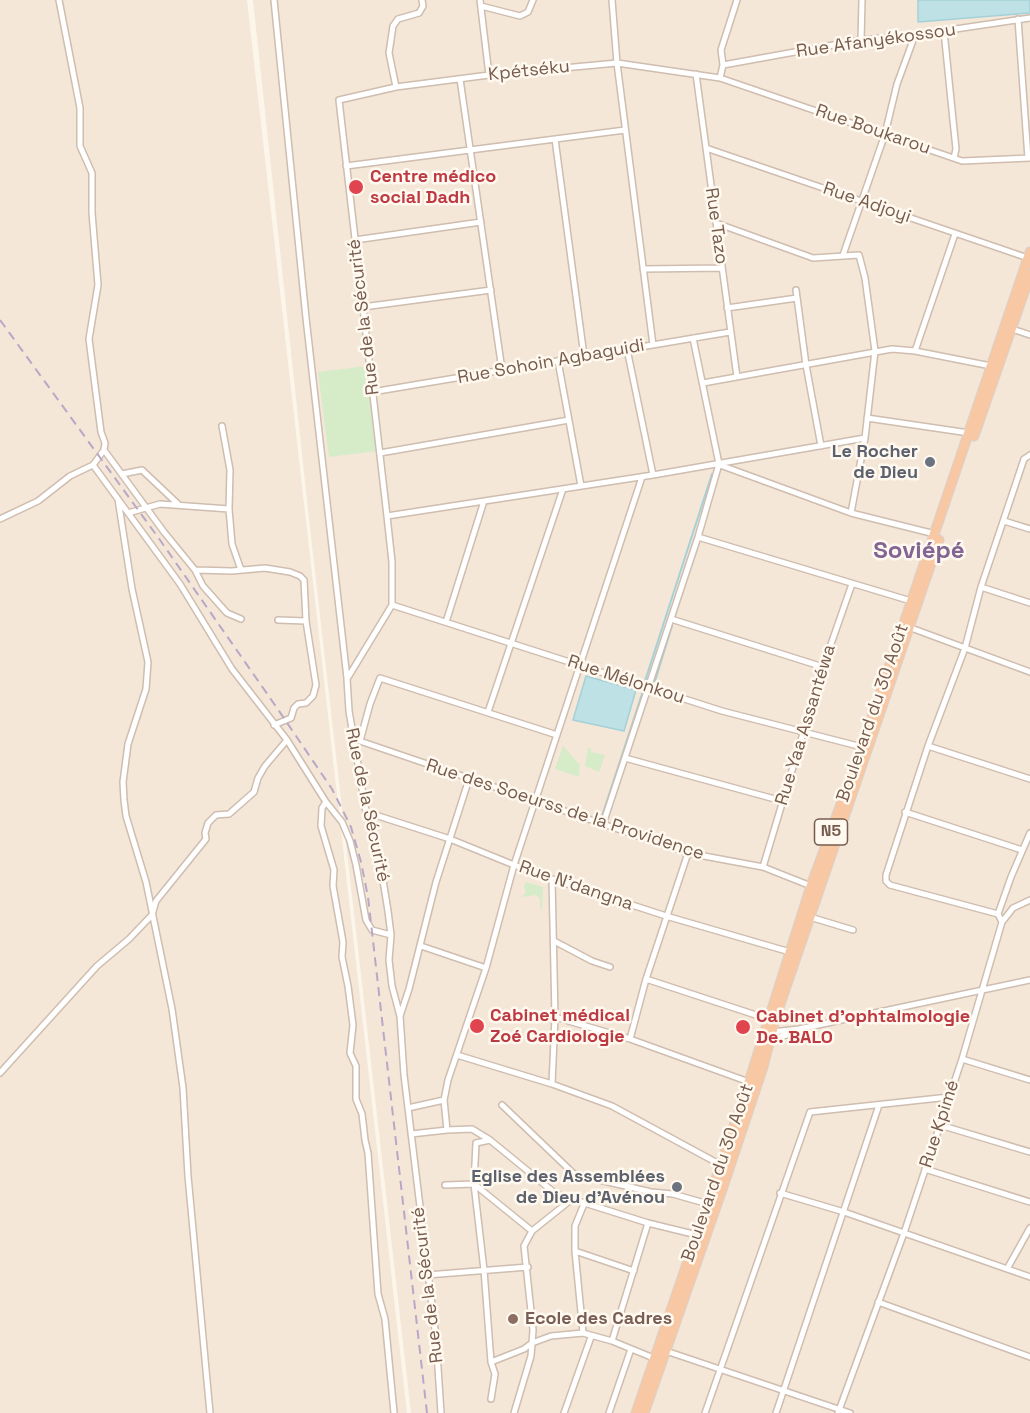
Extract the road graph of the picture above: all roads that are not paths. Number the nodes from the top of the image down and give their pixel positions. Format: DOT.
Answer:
graph roads {
  1 [pos="59,0"];
  2 [pos="274,0"];
  3 [pos="422,0"];
  4 [pos="533,0"];
  5 [pos="612,0"];
  6 [pos="738,0"];
  7 [pos="862,0"];
  8 [pos="481,3"];
  9 [pos="1030,18"];
  10 [pos="1018,19"];
  11 [pos="944,31"];
  12 [pos="915,36"];
  13 [pos="861,40"];
  14 [pos="617,63"];
  15 [pos="723,65"];
  16 [pos="489,75"];
  17 [pos="696,75"];
  18 [pos="720,78"];
  19 [pos="460,79"];
  20 [pos="396,87"];
  21 [pos="339,100"];
  22 [pos="625,130"];
  23 [pos="885,134"];
  24 [pos="555,139"];
  25 [pos="706,148"];
  26 [pos="470,149"];
  27 [pos="954,158"];
  28 [pos="1029,158"];
  29 [pos="346,166"];
  30 [pos="860,201"];
  31 [pos="481,222"];
  32 [pos="716,223"];
  33 [pos="956,234"];
  34 [pos="355,240"];
  35 [pos="843,255"];
  36 [pos="1029,255"];
  37 [pos="722,268"];
  38 [pos="643,269"];
  39 [pos="1030,275"];
  40 [pos="491,290"];
  41 [pos="796,290"];
  42 [pos="797,298"];
  43 [pos="363,307"];
  44 [pos="727,308"];
  45 [pos="1007,328"];
  46 [pos="730,332"];
  47 [pos="1030,335"];
  48 [pos="693,338"];
  49 [pos="653,345"];
  50 [pos="627,349"];
  51 [pos="875,351"];
  52 [pos="915,351"];
  53 [pos="584,356"];
  54 [pos="558,361"];
  55 [pos="806,365"];
  56 [pos="991,366"];
  57 [pos="502,370"];
  58 [pos="737,377"];
  59 [pos="703,383"];
  60 [pos="372,392"];
  61 [pos="867,418"];
  62 [pos="569,420"];
  63 [pos="222,426"];
  64 [pos="969,433"];
  65 [pos="865,438"];
  66 [pos="821,446"];
  67 [pos="104,450"];
  68 [pos="380,453"];
  69 [pos="1030,455"];
  70 [pos="1027,460"];
  71 [pos="719,464"];
  72 [pos="93,465"];
  73 [pos="122,474"];
  74 [pos="653,475"];
  75 [pos="642,477"];
  76 [pos="581,486"];
  77 [pos="564,489"];
  78 [pos="118,499"];
  79 [pos="484,501"];
  80 [pos="179,505"];
  81 [pos="147,507"];
  82 [pos="229,509"];
  83 [pos="128,513"];
  84 [pos="851,513"];
  85 [pos="387,516"];
  86 [pos="0,519"];
  87 [pos="1004,521"];
  88 [pos="1030,529"];
  89 [pos="935,534"];
  90 [pos="698,537"];
  91 [pos="195,570"];
  92 [pos="241,570"];
  93 [pos="852,584"];
  94 [pos="981,587"];
  95 [pos="911,602"];
  96 [pos="1030,603"];
  97 [pos="392,605"];
  98 [pos="241,619"];
  99 [pos="671,619"];
  100 [pos="278,620"];
  101 [pos="306,621"];
  102 [pos="446,622"];
  103 [pos="907,627"];
  104 [pos="512,643"];
  105 [pos="965,648"];
  106 [pos="580,665"];
  107 [pos="823,667"];
  108 [pos="1030,672"];
  109 [pos="347,679"];
  110 [pos="648,687"];
  111 [pos="489,712"];
  112 [pos="274,725"];
  113 [pos="804,732"];
  114 [pos="557,735"];
  115 [pos="287,740"];
  116 [pos="357,740"];
  117 [pos="927,746"];
  118 [pos="865,748"];
  119 [pos="625,758"];
  120 [pos="469,779"];
  121 [pos="1030,779"];
  122 [pos="535,801"];
  123 [pos="782,801"];
  124 [pos="326,802"];
  125 [pos="366,812"];
  126 [pos="905,812"];
  127 [pos="603,825"];
  128 [pos="1030,833"];
  129 [pos="450,839"];
  130 [pos="1022,850"];
  131 [pos="688,853"];
  132 [pos="514,865"];
  133 [pos="763,867"];
  134 [pos="552,879"];
  135 [pos="811,886"];
  136 [pos="1030,900"];
  137 [pos="999,914"];
  138 [pos="152,915"];
  139 [pos="666,916"];
  140 [pos="810,917"];
  141 [pos="1002,922"];
  142 [pos="853,930"];
  143 [pos="391,935"];
  144 [pos="554,941"];
  145 [pos="421,946"];
  146 [pos="789,952"];
  147 [pos="610,967"];
  148 [pos="486,968"];
  149 [pos="646,979"];
  150 [pos="1030,980"];
  151 [pos="982,989"];
  152 [pos="400,1016"];
  153 [pos="555,1017"];
  154 [pos="768,1019"];
  155 [pos="768,1035"];
  156 [pos="630,1039"];
  157 [pos="457,1055"];
  158 [pos="962,1059"];
  159 [pos="0,1073"];
  160 [pos="1030,1080"];
  161 [pos="749,1082"];
  162 [pos="552,1084"];
  163 [pos="949,1097"];
  164 [pos="444,1100"];
  165 [pos="502,1105"];
  166 [pos="879,1105"];
  167 [pos="408,1108"];
  168 [pos="940,1125"];
  169 [pos="447,1130"];
  170 [pos="411,1134"];
  171 [pos="490,1140"];
  172 [pos="1030,1152"];
  173 [pos="721,1165"];
  174 [pos="925,1169"];
  175 [pos="474,1184"];
  176 [pos="445,1185"];
  177 [pos="780,1193"];
  178 [pos="572,1199"];
  179 [pos="1030,1202"];
  180 [pos="584,1204"];
  181 [pos="708,1204"];
  182 [pos="844,1212"];
  183 [pos="648,1223"];
  184 [pos="1030,1228"];
  185 [pos="532,1231"];
  186 [pos="904,1233"];
  187 [pos="697,1235"];
  188 [pos="575,1251"];
  189 [pos="528,1267"];
  190 [pos="1006,1269"];
  191 [pos="484,1270"];
  192 [pos="634,1271"];
  193 [pos="427,1275"];
  194 [pos="1030,1277"];
  195 [pos="878,1302"];
  196 [pos="583,1333"];
  197 [pos="591,1337"];
  198 [pos="612,1341"];
  199 [pos="532,1343"];
  200 [pos="631,1349"];
  201 [pos="662,1350"];
  202 [pos="1030,1357"];
  203 [pos="659,1360"];
  204 [pos="491,1362"];
  205 [pos="720,1369"];
  206 [pos="784,1390"];
  207 [pos="491,1399"];
  208 [pos="839,1411"];
  209 [pos="210,1413"];
  210 [pos="394,1413"];
  211 [pos="441,1413"];
  212 [pos="514,1413"];
  213 [pos="564,1413"];
  214 [pos="609,1413"];
  215 [pos="636,1413"];
  216 [pos="644,1413"];
  217 [pos="705,1413"];
  218 [pos="776,1413"];
  219 [pos="850,1413"];
  1 -- 67 [label="street"];
  2 -- 109 [label="street, Rue de la Sécurité"];
  3 -- 20 [label="street"];
  4 -- 8 [label="street"];
  5 -- 14 [label="street"];
  6 -- 15 [label="street"];
  7 -- 13 [label="street"];
  8 -- 16 [label="street"];
  9 -- 10 [label="street, Rue Afanyékossou"];
  10 -- 11 [label="street, Rue Afanyékossou"];
  10 -- 28 [label="street"];
  11 -- 12 [label="street, Rue Afanyékossou"];
  11 -- 27 [label="street"];
  12 -- 13 [label="street, Rue Afanyékossou"];
  12 -- 23 [label="street"];
  13 -- 15 [label="street, Rue Afanyékossou"];
  14 -- 16 [label="street, Kpétséku"];
  14 -- 17 [label="street, Kpétséku"];
  14 -- 22 [label="street"];
  15 -- 18 [label="street"];
  16 -- 19 [label="street, Kpétséku"];
  17 -- 18 [label="street, Kpétséku"];
  17 -- 25 [label="street, Rue Tazo"];
  18 -- 23 [label="street, Rue Boukarou"];
  19 -- 20 [label="street, Kpétséku"];
  19 -- 26 [label="street"];
  20 -- 21 [label="street, Kpétséku"];
  21 -- 29 [label="street, Rue de la Sécurité"];
  22 -- 24 [label="street"];
  22 -- 38 [label="street"];
  23 -- 27 [label="street, Rue Boukarou"];
  23 -- 30 [label="street"];
  24 -- 26 [label="street"];
  24 -- 53 [label="street"];
  25 -- 30 [label="street, Rue Adjoyi"];
  25 -- 32 [label="street, Rue Tazo"];
  26 -- 29 [label="street"];
  26 -- 31 [label="street"];
  27 -- 28 [label="street, Rue Boukarou"];
  29 -- 34 [label="street, Rue de la Sécurité"];
  30 -- 33 [label="street, Rue Adjoyi"];
  30 -- 35 [label="street"];
  31 -- 34 [label="street"];
  31 -- 40 [label="street"];
  32 -- 35 [label="street"];
  32 -- 37 [label="street, Rue Tazo"];
  33 -- 36 [label="street, Rue Adjoyi"];
  33 -- 52 [label="street"];
  34 -- 43 [label="street, Rue de la Sécurité"];
  35 -- 51 [label="street"];
  36 -- 45 [label="highway, Boulevard du 30 Août / N5"];
  37 -- 38 [label="street"];
  37 -- 44 [label="street, Rue Tazo"];
  38 -- 49 [label="street"];
  39 -- 45 [label="highway, Boulevard du 30 Août / N5"];
  40 -- 43 [label="street"];
  40 -- 57 [label="street"];
  41 -- 42 [label="street"];
  42 -- 44 [label="street"];
  42 -- 55 [label="street"];
  43 -- 60 [label="street, Rue de la Sécurité"];
  44 -- 46 [label="street, Rue Tazo"];
  45 -- 47 [label="street"];
  45 -- 56 [label="highway, Boulevard du 30 Août / N5"];
  45 -- 103 [label="highway, Boulevard du 30 Août / N5"];
  46 -- 48 [label="street, Rue Sohoin Agbaguidi"];
  46 -- 58 [label="street, Rue Tazo"];
  48 -- 49 [label="street, Rue Sohoin Agbaguidi"];
  48 -- 59 [label="street"];
  49 -- 50 [label="street, Rue Sohoin Agbaguidi"];
  50 -- 53 [label="street, Rue Sohoin Agbaguidi"];
  50 -- 74 [label="street"];
  51 -- 52 [label="street"];
  51 -- 55 [label="street"];
  51 -- 61 [label="street"];
  52 -- 56 [label="street"];
  53 -- 54 [label="street, Rue Sohoin Agbaguidi"];
  54 -- 57 [label="street, Rue Sohoin Agbaguidi"];
  54 -- 62 [label="street"];
  55 -- 58 [label="street"];
  55 -- 66 [label="street"];
  56 -- 64 [label="highway, Boulevard du 30 Août / N5"];
  57 -- 60 [label="street, Rue Sohoin Agbaguidi"];
  58 -- 59 [label="street"];
  59 -- 71 [label="street"];
  60 -- 68 [label="street, Rue de la Sécurité"];
  61 -- 64 [label="street"];
  61 -- 65 [label="street"];
  62 -- 68 [label="street"];
  62 -- 76 [label="street"];
  63 -- 82 [label="street"];
  64 -- 89 [label="highway, Boulevard du 30 Août / N5"];
  65 -- 66 [label="street"];
  65 -- 84 [label="street"];
  66 -- 71 [label="street"];
  67 -- 72 [label="street"];
  67 -- 73 [label="street"];
  68 -- 85 [label="street, Rue de la Sécurité"];
  69 -- 70 [label="street"];
  70 -- 87 [label="street"];
  71 -- 74 [label="street"];
  71 -- 84 [label="street"];
  71 -- 90 [label="street"];
  72 -- 78 [label="street"];
  72 -- 86 [label="street"];
  73 -- 80 [label="street"];
  73 -- 81 [label="street"];
  74 -- 75 [label="street"];
  75 -- 76 [label="street"];
  75 -- 106 [label="street"];
  76 -- 77 [label="street"];
  77 -- 79 [label="street"];
  77 -- 104 [label="street"];
  78 -- 83 [label="street"];
  78 -- 138 [label="street"];
  79 -- 85 [label="street"];
  79 -- 102 [label="street"];
  80 -- 81 [label="street"];
  80 -- 82 [label="street"];
  81 -- 83 [label="street"];
  81 -- 91 [label="street"];
  82 -- 92 [label="street"];
  83 -- 112 [label="street"];
  84 -- 89 [label="street"];
  85 -- 97 [label="street, Rue de la Sécurité"];
  87 -- 88 [label="street"];
  87 -- 94 [label="street"];
  89 -- 95 [label="highway, Boulevard du 30 Août / N5"];
  90 -- 93 [label="street"];
  90 -- 99 [label="street"];
  91 -- 92 [label="street"];
  91 -- 98 [label="street"];
  92 -- 101 [label="street"];
  93 -- 95 [label="street"];
  93 -- 107 [label="street, Rue Yaa Assantéwa"];
  94 -- 96 [label="street"];
  94 -- 105 [label="street"];
  95 -- 103 [label="highway, Boulevard du 30 Août / N5"];
  97 -- 102 [label="street, Rue Mélonkou"];
  97 -- 109 [label="street"];
  99 -- 107 [label="street"];
  99 -- 110 [label="street"];
  100 -- 101 [label="street"];
  101 -- 112 [label="street"];
  102 -- 104 [label="street, Rue Mélonkou"];
  103 -- 105 [label="street"];
  103 -- 118 [label="highway, Boulevard du 30 Août / N5"];
  104 -- 106 [label="street, Rue Mélonkou"];
  104 -- 111 [label="street"];
  105 -- 108 [label="street"];
  105 -- 117 [label="street"];
  106 -- 110 [label="street, Rue Mélonkou"];
  106 -- 114 [label="street"];
  107 -- 113 [label="street, Rue Yaa Assantéwa"];
  109 -- 116 [label="street, Rue de la Sécurité"];
  110 -- 113 [label="street, Rue Mélonkou"];
  110 -- 119 [label="street"];
  111 -- 114 [label="street"];
  111 -- 116 [label="street"];
  112 -- 115 [label="street"];
  113 -- 118 [label="street, Rue Mélonkou"];
  113 -- 123 [label="street, Rue Yaa Assantéwa"];
  114 -- 122 [label="street"];
  115 -- 124 [label="street"];
  115 -- 138 [label="street"];
  116 -- 120 [label="street, Rue des Soeurss de la Providence"];
  116 -- 125 [label="street, Rue de la Sécurité"];
  117 -- 121 [label="street"];
  117 -- 126 [label="street"];
  118 -- 135 [label="highway, Boulevard du 30 Août / N5"];
  118 -- 140 [label="highway, Boulevard du 30 Août / N5"];
  119 -- 123 [label="street"];
  119 -- 127 [label="street"];
  120 -- 122 [label="street, Rue des Soeurss de la Providence"];
  120 -- 129 [label="street"];
  122 -- 127 [label="street, Rue des Soeurss de la Providence"];
  122 -- 132 [label="street"];
  123 -- 133 [label="street, Rue Yaa Assantéwa"];
  124 -- 143 [label="street"];
  124 -- 210 [label="street"];
  125 -- 129 [label="street, Rue N'dangna"];
  125 -- 143 [label="street, Rue de la Sécurité"];
  126 -- 130 [label="street"];
  126 -- 137 [label="street"];
  127 -- 131 [label="street, Rue des Soeurss de la Providence"];
  128 -- 130 [label="street"];
  129 -- 132 [label="street, Rue N'dangna"];
  129 -- 145 [label="street"];
  130 -- 137 [label="street"];
  131 -- 133 [label="street, Rue des Soeurss de la Providence"];
  131 -- 139 [label="street"];
  132 -- 134 [label="street, Rue N'dangna"];
  132 -- 148 [label="street"];
  133 -- 135 [label="street, Rue des Soeurss de la Providence"];
  134 -- 139 [label="street, Rue N'dangna"];
  134 -- 144 [label="street"];
  135 -- 146 [label="highway, Boulevard du 30 Août / N5"];
  136 -- 141 [label="street"];
  137 -- 141 [label="street"];
  138 -- 159 [label="street"];
  138 -- 209 [label="street"];
  139 -- 146 [label="street, Rue N'dangna"];
  139 -- 149 [label="street"];
  140 -- 142 [label="street"];
  140 -- 155 [label="highway, Boulevard du 30 Août / N5"];
  141 -- 151 [label="street, Rue Kpimé"];
  143 -- 152 [label="street, Rue de la Sécurité"];
  144 -- 147 [label="street"];
  144 -- 153 [label="street"];
  145 -- 148 [label="street"];
  145 -- 152 [label="street"];
  146 -- 154 [label="highway, Boulevard du 30 Août / N5"];
  148 -- 157 [label="street"];
  149 -- 154 [label="street"];
  149 -- 156 [label="street"];
  150 -- 151 [label="street"];
  151 -- 155 [label="street"];
  151 -- 158 [label="street, Rue Kpimé"];
  152 -- 167 [label="street, Rue de la Sécurité"];
  153 -- 156 [label="street"];
  153 -- 162 [label="street"];
  154 -- 155 [label="highway, Boulevard du 30 Août / N5"];
  155 -- 161 [label="highway, Boulevard du 30 Août / N5"];
  155 -- 201 [label="highway, Boulevard du 30 Août / N5"];
  156 -- 161 [label="street"];
  157 -- 162 [label="street"];
  157 -- 164 [label="street"];
  158 -- 160 [label="street"];
  158 -- 163 [label="street, Rue Kpimé"];
  161 -- 173 [label="highway, Boulevard du 30 Août / N5"];
  162 -- 173 [label="street"];
  163 -- 166 [label="street"];
  163 -- 168 [label="street, Rue Kpimé"];
  164 -- 167 [label="street"];
  164 -- 169 [label="street"];
  165 -- 181 [label="street"];
  166 -- 177 [label="street"];
  166 -- 182 [label="street"];
  167 -- 170 [label="street, Rue de la Sécurité"];
  168 -- 172 [label="street"];
  168 -- 174 [label="street, Rue Kpimé"];
  169 -- 170 [label="street"];
  169 -- 171 [label="street"];
  170 -- 193 [label="street, Rue de la Sécurité"];
  171 -- 175 [label="street"];
  171 -- 178 [label="street"];
  173 -- 181 [label="highway, Boulevard du 30 Août / N5"];
  174 -- 179 [label="street"];
  174 -- 186 [label="street, Rue Kpimé"];
  175 -- 176 [label="street"];
  175 -- 185 [label="street"];
  175 -- 191 [label="street"];
  177 -- 182 [label="street"];
  177 -- 205 [label="street"];
  178 -- 180 [label="street"];
  178 -- 185 [label="street"];
  180 -- 183 [label="street"];
  180 -- 188 [label="street"];
  181 -- 187 [label="highway, Boulevard du 30 Août / N5"];
  182 -- 186 [label="street"];
  182 -- 206 [label="street"];
  183 -- 187 [label="street"];
  183 -- 192 [label="street"];
  184 -- 190 [label="street"];
  185 -- 189 [label="street"];
  186 -- 190 [label="street"];
  186 -- 195 [label="street, Rue Kpimé"];
  187 -- 201 [label="highway, Boulevard du 30 Août / N5"];
  188 -- 192 [label="street"];
  188 -- 196 [label="street"];
  189 -- 191 [label="street"];
  189 -- 199 [label="street"];
  190 -- 194 [label="street"];
  191 -- 193 [label="street"];
  191 -- 204 [label="street"];
  192 -- 198 [label="street"];
  193 -- 211 [label="street, Rue de la Sécurité"];
  195 -- 202 [label="street"];
  195 -- 208 [label="street, Rue Kpimé"];
  196 -- 197 [label="street"];
  196 -- 199 [label="street"];
  197 -- 198 [label="street"];
  197 -- 213 [label="street"];
  198 -- 200 [label="street"];
  199 -- 204 [label="street"];
  199 -- 212 [label="street"];
  200 -- 203 [label="street"];
  200 -- 214 [label="street"];
  201 -- 203 [label="highway, Boulevard du 30 Août / N5"];
  201 -- 205 [label="street"];
  203 -- 215 [label="highway, Boulevard du 30 Août / N5"];
  203 -- 216 [label="highway, Boulevard du 30 Août / N5"];
  204 -- 207 [label="street"];
  205 -- 206 [label="street"];
  205 -- 217 [label="street"];
  206 -- 208 [label="street"];
  206 -- 218 [label="street"];
  208 -- 219 [label="street"];
}
